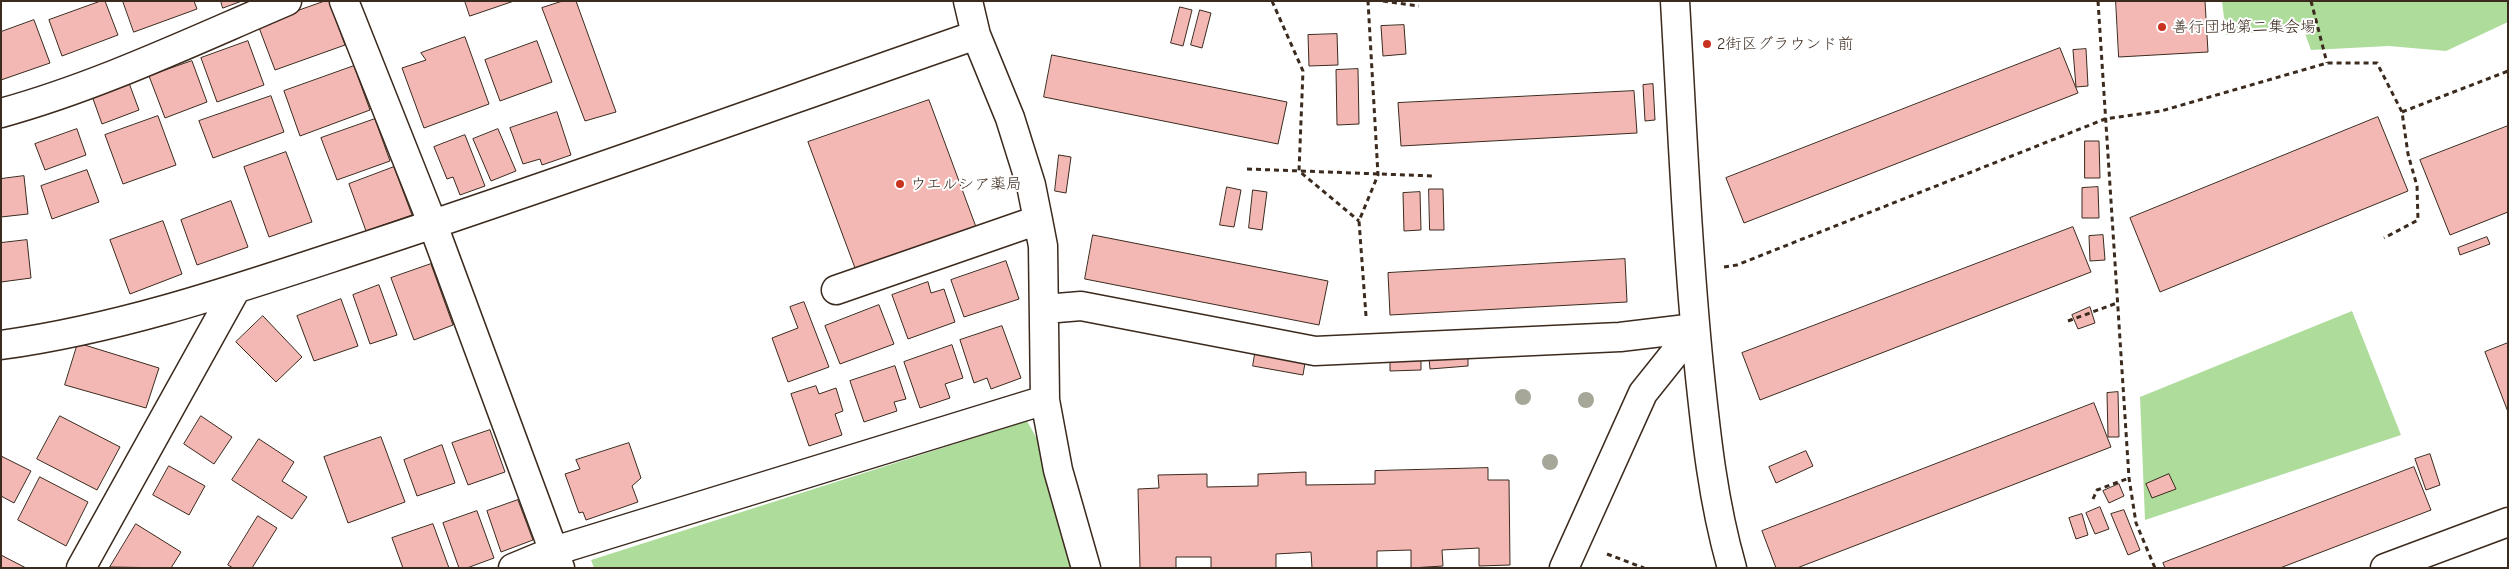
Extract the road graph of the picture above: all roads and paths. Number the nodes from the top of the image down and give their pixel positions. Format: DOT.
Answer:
graph roads {
  1 [pos="287,1"];
  2 [pos="344,1"];
  3 [pos="968,1"];
  4 [pos="1272,1"];
  5 [pos="1368,1"];
  6 [pos="1383,1"];
  7 [pos="1674,1"];
  8 [pos="2098,1"];
  9 [pos="2311,1"];
  10 [pos="1419,6"];
  11 [pos="976,35"];
  12 [pos="2327,63"];
  13 [pos="2508,71"];
  14 [pos="2402,112"];
  15 [pos="1,114"];
  16 [pos="2105,119"];
  17 [pos="1247,168"];
  18 [pos="1299,171"];
  19 [pos="1378,175"];
  20 [pos="1434,176"];
  21 [pos="1038,220"];
  22 [pos="1358,221"];
  23 [pos="433,224"];
  24 [pos="2384,238"];
  25 [pos="1691,272"];
  26 [pos="236,288"];
  27 [pos="836,290"];
  28 [pos="2117,302"];
  29 [pos="1045,309"];
  30 [pos="2068,322"];
  31 [pos="1695,328"];
  32 [pos="1,344"];
  33 [pos="1368,350"];
  34 [pos="1045,400"];
  35 [pos="2129,478"];
  36 [pos="2093,499"];
  37 [pos="2508,522"];
  38 [pos="1576,543"];
  39 [pos="557,560"];
  40 [pos="81,568"];
  41 [pos="513,568"];
  42 [pos="1086,568"];
  43 [pos="1564,568"];
  44 [pos="1644,568"];
  45 [pos="1732,568"];
  46 [pos="2155,568"];
  47 [pos="2385,568"];
  1 -- 15 [label="street"];
  2 -- 23 [label="street"];
  3 -- 11 [label="street"];
  4 -- 18 [label="path"];
  5 -- 19 [label="path"];
  6 -- 10 [label="path"];
  7 -- 25 [label="street"];
  8 -- 16 [label="path"];
  9 -- 12 [label="path"];
  11 -- 21 [label="street"];
  11 -- 23 [label="street"];
  12 -- 14 [label="path"];
  12 -- 16 [label="path"];
  13 -- 14 [label="path"];
  14 -- 24 [label="path"];
  16 -- 25 [label="path"];
  16 -- 28 [label="path"];
  17 -- 18 [label="path"];
  18 -- 19 [label="path"];
  18 -- 22 [label="path"];
  19 -- 20 [label="path"];
  19 -- 22 [label="path"];
  21 -- 27 [label="street"];
  21 -- 29 [label="street"];
  22 -- 33 [label="path"];
  23 -- 26 [label="street"];
  23 -- 39 [label="street"];
  25 -- 31 [label="street"];
  26 -- 32 [label="street"];
  26 -- 40 [label="street"];
  28 -- 30 [label="path"];
  28 -- 35 [label="path"];
  29 -- 33 [label="street"];
  29 -- 34 [label="street"];
  31 -- 33 [label="street"];
  31 -- 38 [label="street"];
  31 -- 45 [label="street"];
  34 -- 39 [label="street"];
  34 -- 42 [label="street"];
  35 -- 36 [label="path"];
  35 -- 46 [label="path"];
  37 -- 47 [label="street"];
  38 -- 43 [label="street"];
  38 -- 44 [label="path"];
  39 -- 41 [label="street"];
}
